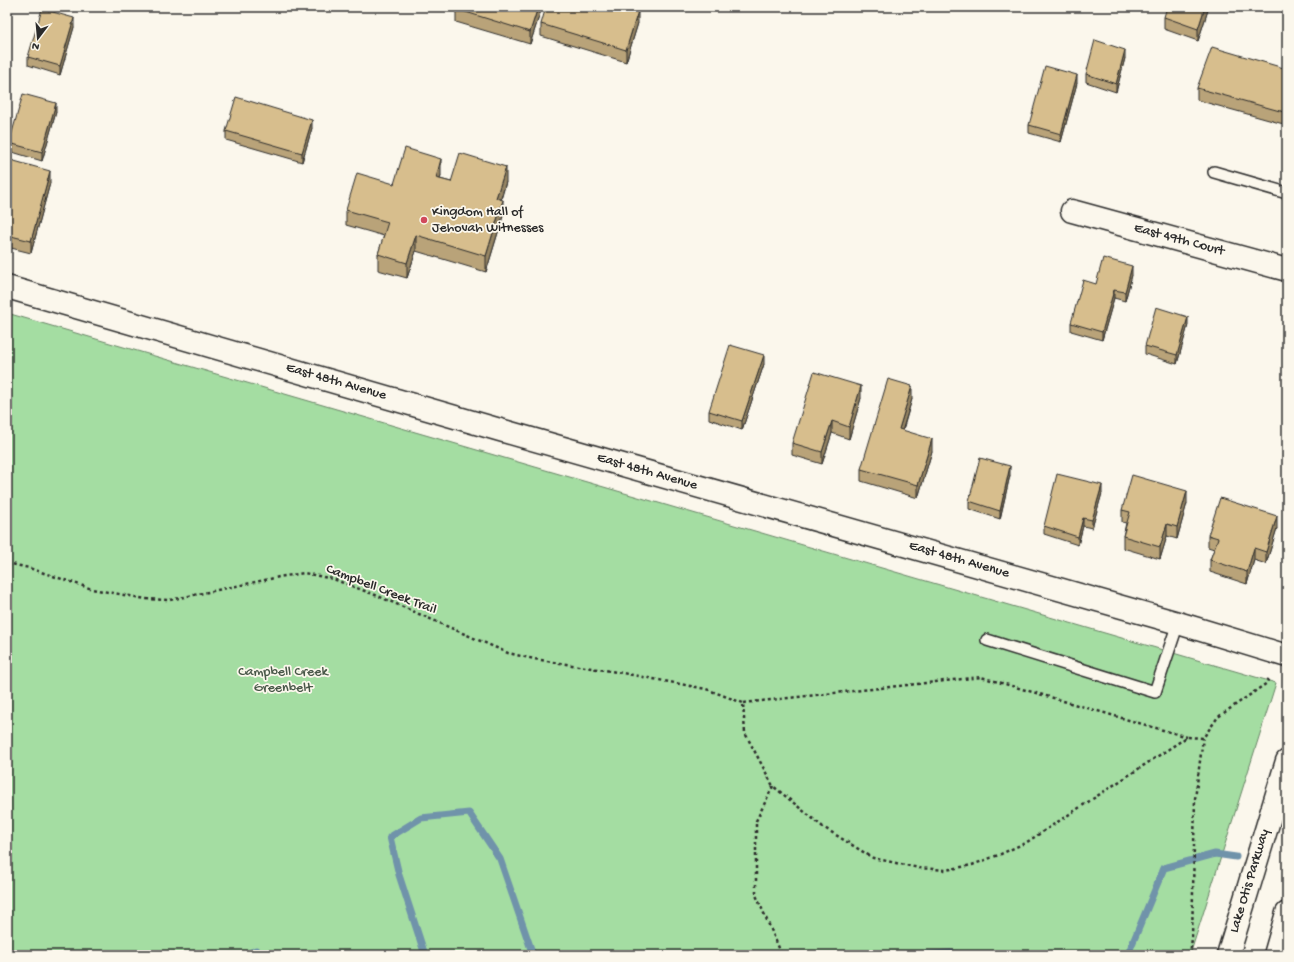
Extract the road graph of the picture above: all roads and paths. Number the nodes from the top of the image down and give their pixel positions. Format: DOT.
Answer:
graph roads {
  1 [pos="1214,172"];
  2 [pos="1287,193"];
  3 [pos="1072,211"];
  4 [pos="1287,270"];
  5 [pos="7,287"];
  6 [pos="7,563"];
  7 [pos="1178,623"];
  8 [pos="987,640"];
  9 [pos="1287,656"];
  10 [pos="1267,683"];
  11 [pos="743,703"];
  12 [pos="1187,737"];
  13 [pos="1203,738"];
  14 [pos="1287,761"];
  15 [pos="773,786"];
  16 [pos="1287,913"];
  17 [pos="782,955"];
  18 [pos="1190,955"];
  19 [pos="1228,955"];
  20 [pos="1275,955"];
  1 -- 2 [label="lane"];
  3 -- 4 [label="street, East 49th Court"];
  5 -- 7 [label="street, East 48th Avenue"];
  6 -- 11 [label="path, Campbell Creek Trail"];
  7 -- 8 [label="lane"];
  7 -- 9 [label="street, East 48th Avenue"];
  10 -- 13 [label="path"];
  11 -- 12 [label="path"];
  11 -- 15 [label="path"];
  12 -- 13 [label="path"];
  12 -- 15 [label="path"];
  13 -- 18 [label="path"];
  14 -- 19 [label="street, Lake Otis Parkway"];
  15 -- 17 [label="path"];
  16 -- 20 [label="street"];
}
